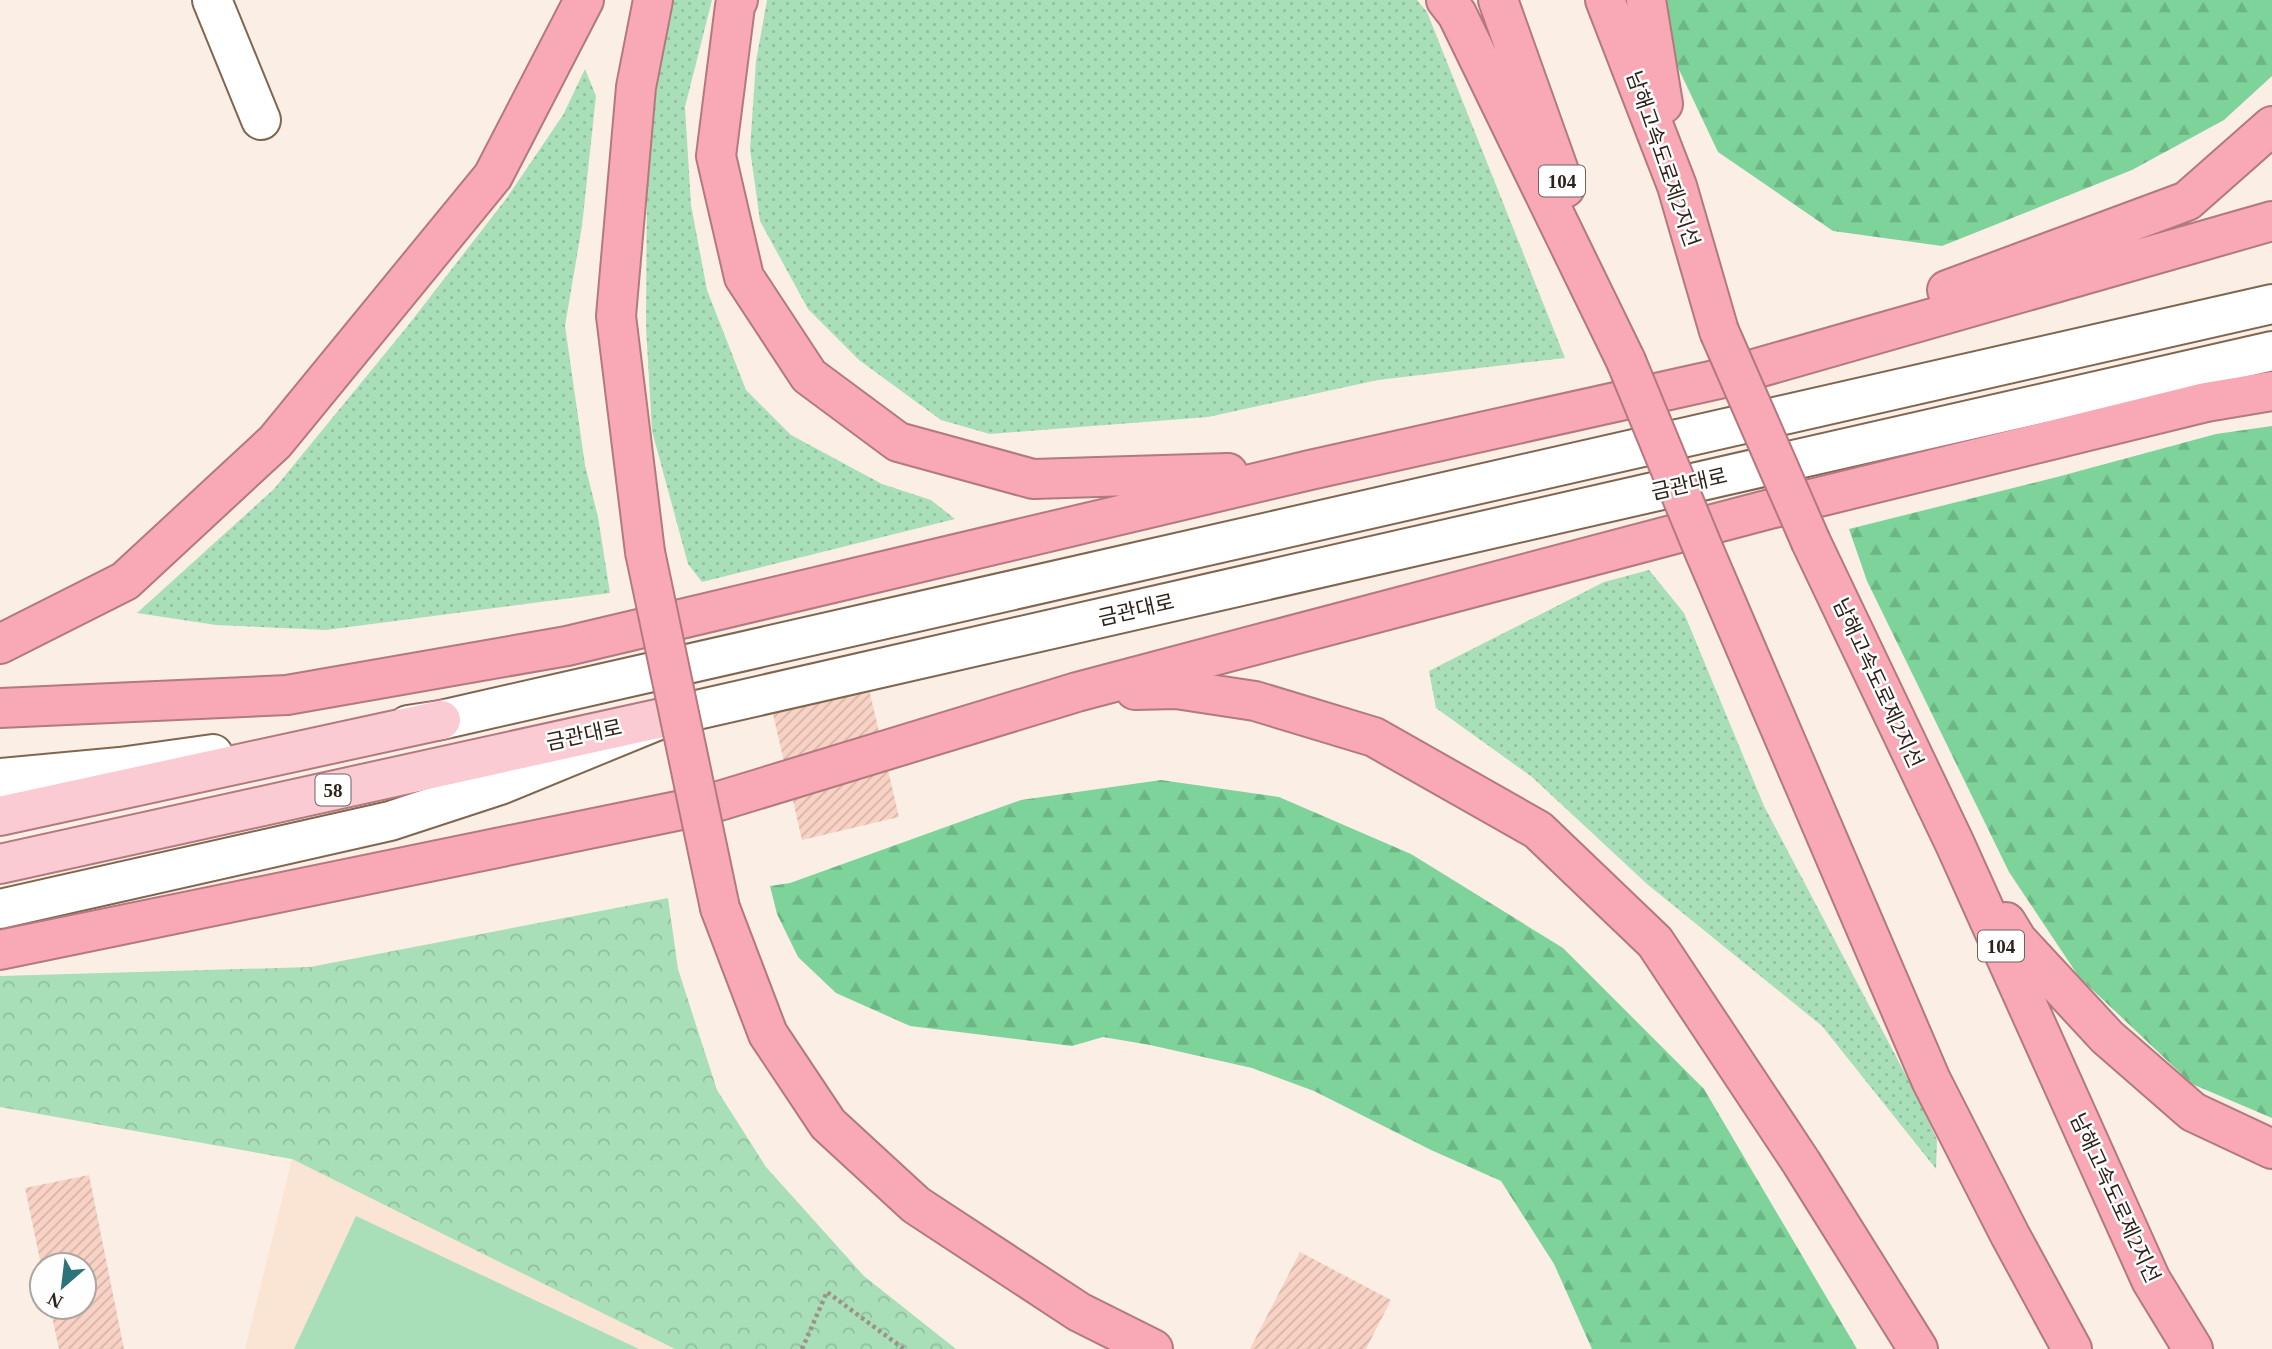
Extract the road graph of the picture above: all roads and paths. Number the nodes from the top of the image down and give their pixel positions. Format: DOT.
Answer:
graph roads {
  1 [pos="212,0"];
  2 [pos="584,0"];
  3 [pos="653,0"];
  4 [pos="738,0"];
  5 [pos="1446,0"];
  6 [pos="1498,0"];
  7 [pos="1605,0"];
  8 [pos="1646,0"];
  9 [pos="261,120"];
  10 [pos="2272,126"];
  11 [pos="1676,186"];
  12 [pos="2272,221"];
  13 [pos="2272,304"];
  14 [pos="2272,351"];
  15 [pos="1626,361"];
  16 [pos="1719,379"];
  17 [pos="2272,391"];
  18 [pos="1310,470"];
  19 [pos="0,644"];
  20 [pos="1077,692"];
  21 [pos="0,708"];
  22 [pos="666,717"];
  23 [pos="441,720"];
  24 [pos="0,778"];
  25 [pos="0,816"];
  26 [pos="1955,844"];
  27 [pos="0,864"];
  28 [pos="0,909"];
  29 [pos="0,950"];
  30 [pos="2272,1149"];
  31 [pos="802,1349"];
  32 [pos="904,1349"];
  33 [pos="1153,1349"];
  34 [pos="1918,1349"];
  35 [pos="2072,1349"];
  36 [pos="2193,1349"];
  1 -- 9 [label="main road"];
  2 -- 19 [label="highway"];
  3 -- 33 [label="highway, bridge"];
  4 -- 18 [label="highway"];
  5 -- 15 [label="highway"];
  6 -- 15 [label="highway, 104"];
  7 -- 11 [label="highway, 남해고속도로제2지선 / 104"];
  8 -- 11 [label="highway"];
  10 -- 16 [label="highway"];
  11 -- 26 [label="highway, 남해고속도로제2지선 / 104, bridge"];
  12 -- 16 [label="highway"];
  13 -- 23 [label="main road"];
  14 -- 22 [label="main road, 금관대로"];
  15 -- 35 [label="highway, 104, bridge"];
  16 -- 18 [label="highway"];
  17 -- 20 [label="highway"];
  18 -- 21 [label="highway"];
  20 -- 29 [label="highway"];
  20 -- 34 [label="highway"];
  22 -- 27 [label="main road, 금관대로 / 58"];
  22 -- 28 [label="main road"];
  23 -- 24 [label="main road"];
  23 -- 25 [label="main road, 58"];
  26 -- 30 [label="highway"];
  26 -- 36 [label="highway, 남해고속도로제2지선 / 104"];
  31 -- 32 [label="path"];
}
